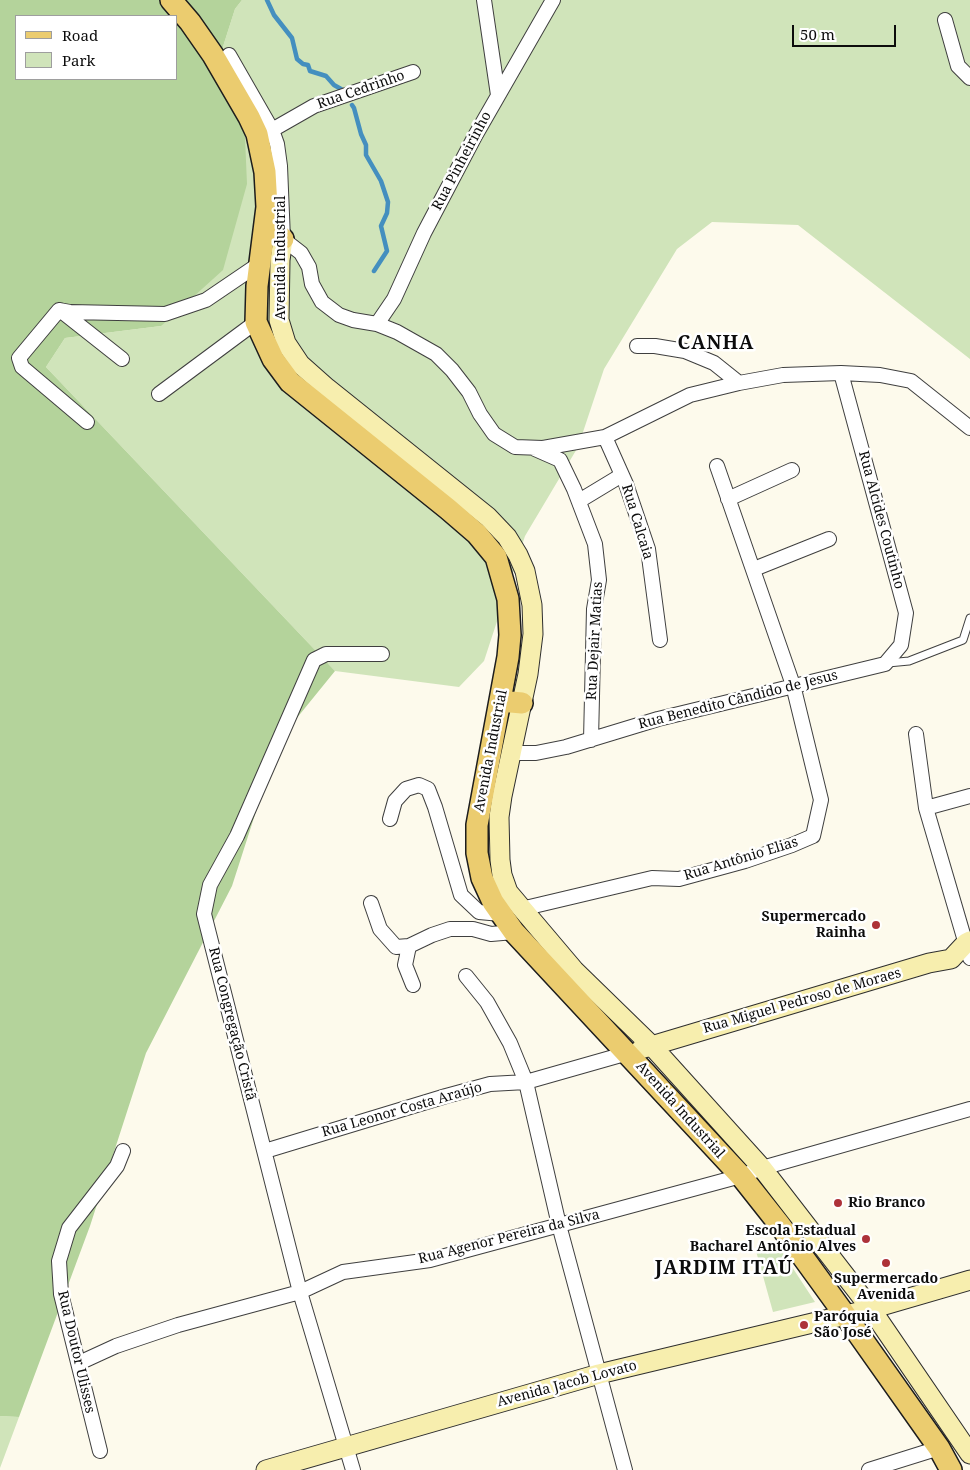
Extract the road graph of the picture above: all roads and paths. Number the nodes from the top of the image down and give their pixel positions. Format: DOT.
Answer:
graph roads {
  1 [pos="171,0"];
  2 [pos="484,0"];
  3 [pos="553,0"];
  4 [pos="945,20"];
  5 [pos="228,56"];
  6 [pos="413,72"];
  7 [pos="970,78"];
  8 [pos="498,95"];
  9 [pos="264,130"];
  10 [pos="274,234"];
  11 [pos="259,264"];
  12 [pos="59,310"];
  13 [pos="256,322"];
  14 [pos="377,324"];
  15 [pos="637,346"];
  16 [pos="122,359"];
  17 [pos="841,373"];
  18 [pos="739,382"];
  19 [pos="159,394"];
  20 [pos="87,422"];
  21 [pos="970,428"];
  22 [pos="605,437"];
  23 [pos="532,448"];
  24 [pos="717,466"];
  25 [pos="792,470"];
  26 [pos="622,475"];
  27 [pos="728,499"];
  28 [pos="578,501"];
  29 [pos="828,539"];
  30 [pos="754,569"];
  31 [pos="970,618"];
  32 [pos="966,639"];
  33 [pos="660,640"];
  34 [pos="382,654"];
  35 [pos="885,664"];
  36 [pos="793,685"];
  37 [pos="500,701"];
  38 [pos="522,702"];
  39 [pos="916,734"];
  40 [pos="591,740"];
  41 [pos="511,754"];
  42 [pos="970,796"];
  43 [pos="926,808"];
  44 [pos="390,819"];
  45 [pos="371,902"];
  46 [pos="511,911"];
  47 [pos="514,932"];
  48 [pos="409,946"];
  49 [pos="969,947"];
  50 [pos="466,976"];
  51 [pos="413,985"];
  52 [pos="651,1045"];
  53 [pos="628,1054"];
  54 [pos="526,1082"];
  55 [pos="970,1110"];
  56 [pos="265,1151"];
  57 [pos="123,1152"];
  58 [pos="762,1168"];
  59 [pos="741,1176"];
  60 [pos="559,1225"];
  61 [pos="970,1280"];
  62 [pos="300,1292"];
  63 [pos="871,1309"];
  64 [pos="845,1315"];
  65 [pos="79,1364"];
  66 [pos="599,1374"];
  67 [pos="347,1447"];
  68 [pos="939,1448"];
  69 [pos="100,1451"];
  70 [pos="969,1451"];
  71 [pos="266,1470"];
  72 [pos="354,1470"];
  73 [pos="625,1470"];
  74 [pos="869,1470"];
  75 [pos="951,1470"];
  1 -- 9 [label="main road, Avenida Industrial"];
  2 -- 8 [label="street"];
  3 -- 8 [label="street, Rua Pinheirinho"];
  4 -- 7 [label="street"];
  5 -- 9 [label="street, Avenida Industrial"];
  6 -- 9 [label="street, Rua Cedrinho"];
  8 -- 14 [label="street, Rua Pinheirinho"];
  9 -- 10 [label="main road, Avenida Industrial"];
  10 -- 11 [label="main road, Avenida Industrial"];
  10 -- 14 [label="street"];
  10 -- 38 [label="street, Avenida Industrial"];
  11 -- 12 [label="street"];
  11 -- 13 [label="main road, Avenida Industrial"];
  12 -- 16 [label="street"];
  12 -- 20 [label="street"];
  13 -- 19 [label="street"];
  13 -- 37 [label="main road, Avenida Industrial"];
  14 -- 23 [label="street"];
  15 -- 18 [label="street"];
  17 -- 18 [label="street"];
  17 -- 21 [label="street"];
  17 -- 35 [label="street, Rua Alcides Coutinho"];
  18 -- 22 [label="street"];
  22 -- 23 [label="street"];
  22 -- 26 [label="street, Rua Calcaia"];
  23 -- 28 [label="street, Rua Dejair Matias"];
  24 -- 27 [label="street"];
  25 -- 27 [label="street"];
  26 -- 28 [label="street"];
  26 -- 33 [label="street, Rua Calcaia"];
  27 -- 30 [label="street"];
  28 -- 40 [label="street, Rua Dejair Matias"];
  29 -- 30 [label="street"];
  30 -- 36 [label="street"];
  31 -- 32 [label="lane, Rua Benedito Cândido de Jesus"];
  32 -- 35 [label="lane, Rua Benedito Cândido de Jesus"];
  34 -- 56 [label="street, Rua Congregação Cristã"];
  35 -- 36 [label="street, Rua Benedito Cândido de Jesus"];
  36 -- 40 [label="street, Rua Benedito Cândido de Jesus"];
  36 -- 46 [label="street, Rua Antônio Elias"];
  37 -- 38 [label="main road"];
  37 -- 46 [label="main road, Avenida Industrial"];
  38 -- 41 [label="street, Avenida Industrial"];
  39 -- 43 [label="street"];
  40 -- 41 [label="street, Rua Benedito Cândido de Jesus"];
  41 -- 46 [label="street, Avenida Industrial"];
  42 -- 43 [label="street"];
  43 -- 49 [label="street"];
  44 -- 46 [label="street"];
  45 -- 48 [label="street"];
  46 -- 47 [label="main road, Avenida Industrial"];
  46 -- 52 [label="street, Avenida Industrial"];
  47 -- 48 [label="street"];
  47 -- 53 [label="main road, Avenida Industrial"];
  48 -- 51 [label="street"];
  49 -- 52 [label="street, Rua Miguel Pedroso de Moraes"];
  50 -- 54 [label="street"];
  52 -- 53 [label="street, Rua Miguel Pedroso de Moraes"];
  52 -- 58 [label="street, Avenida Industrial"];
  53 -- 54 [label="street, Rua Leonor Costa Araújo"];
  53 -- 59 [label="main road, Avenida Industrial"];
  54 -- 56 [label="street, Rua Leonor Costa Araújo"];
  54 -- 60 [label="street"];
  55 -- 58 [label="street, Rua Agenor Pereira da Silva"];
  56 -- 62 [label="street, Rua Congregação Cristã"];
  57 -- 65 [label="street, Rua Doutor Ulisses"];
  58 -- 59 [label="street, Rua Agenor Pereira da Silva"];
  58 -- 63 [label="street, Avenida Industrial"];
  59 -- 60 [label="street, Rua Agenor Pereira da Silva"];
  59 -- 64 [label="main road, Avenida Industrial"];
  60 -- 62 [label="street, Rua Agenor Pereira da Silva"];
  60 -- 66 [label="street"];
  61 -- 63 [label="street, Avenida Jacob Lovato"];
  62 -- 65 [label="street, Rua Agenor Pereira da Silva"];
  62 -- 67 [label="street, Rua Congregação Cristã"];
  63 -- 64 [label="street, Avenida Jacob Lovato"];
  63 -- 70 [label="street, Avenida Industrial"];
  64 -- 66 [label="street, Avenida Jacob Lovato"];
  64 -- 68 [label="main road, Avenida Industrial"];
  65 -- 69 [label="street, Rua Doutor Ulisses"];
  66 -- 67 [label="street, Avenida Jacob Lovato"];
  66 -- 73 [label="street"];
  67 -- 71 [label="street, Avenida Jacob Lovato"];
  67 -- 72 [label="street, Rua Congregação Cristã"];
  68 -- 74 [label="street"];
  68 -- 75 [label="main road, Avenida Industrial"];
}
